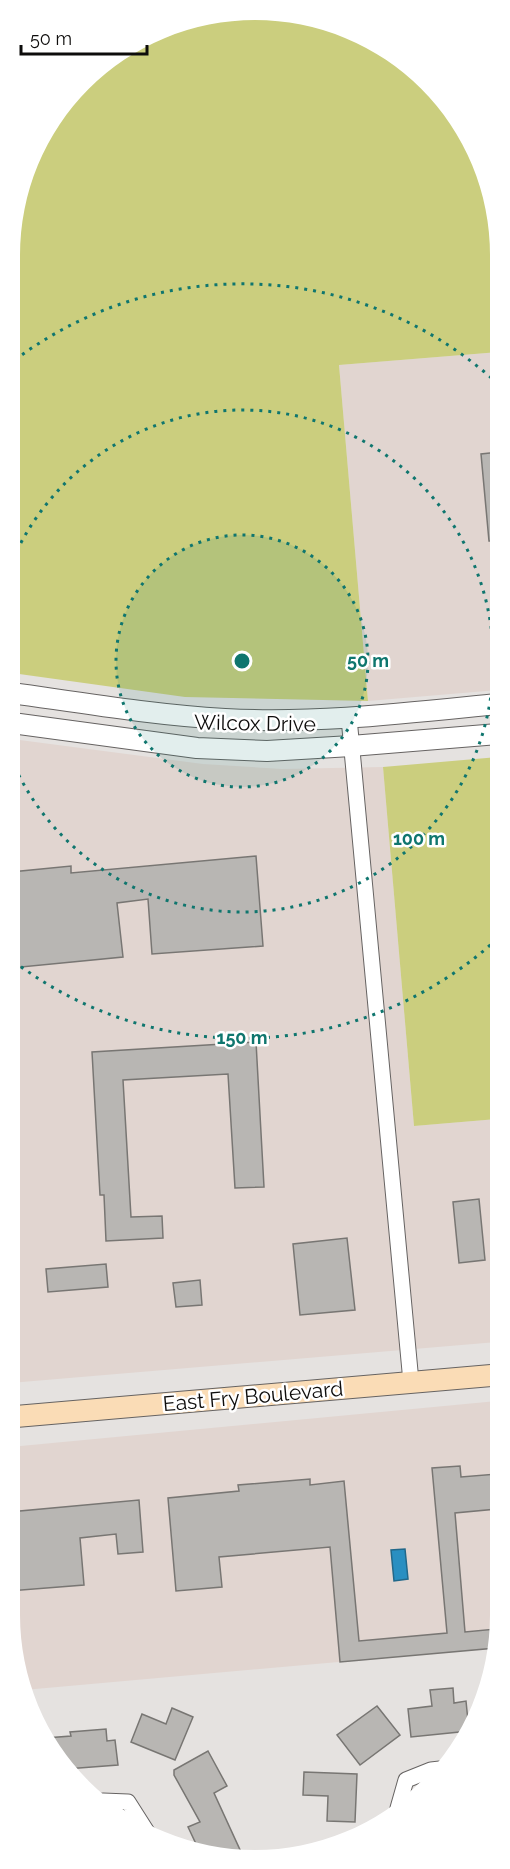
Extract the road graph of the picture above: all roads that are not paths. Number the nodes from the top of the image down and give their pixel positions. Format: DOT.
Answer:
graph roads {
  1 [pos="20,694"];
  2 [pos="490,705"];
  3 [pos="349,718"];
  4 [pos="20,724"];
  5 [pos="490,735"];
  6 [pos="351,746"];
  7 [pos="490,1376"];
  8 [pos="411,1382"];
  9 [pos="20,1416"];
  10 [pos="431,1770"];
  11 [pos="401,1799"];
  12 [pos="113,1801"];
  13 [pos="139,1819"];
  1 -- 3 [label="street, Wilcox Drive"];
  2 -- 3 [label="street, Wilcox Drive"];
  3 -- 6 [label="street"];
  4 -- 6 [label="street, Wilcox Drive"];
  5 -- 6 [label="street, Wilcox Drive"];
  6 -- 8 [label="street"];
  7 -- 8 [label="main road, East Fry Boulevard"];
  8 -- 9 [label="main road, East Fry Boulevard"];
  10 -- 11 [label="street"];
  12 -- 13 [label="street"];
}
